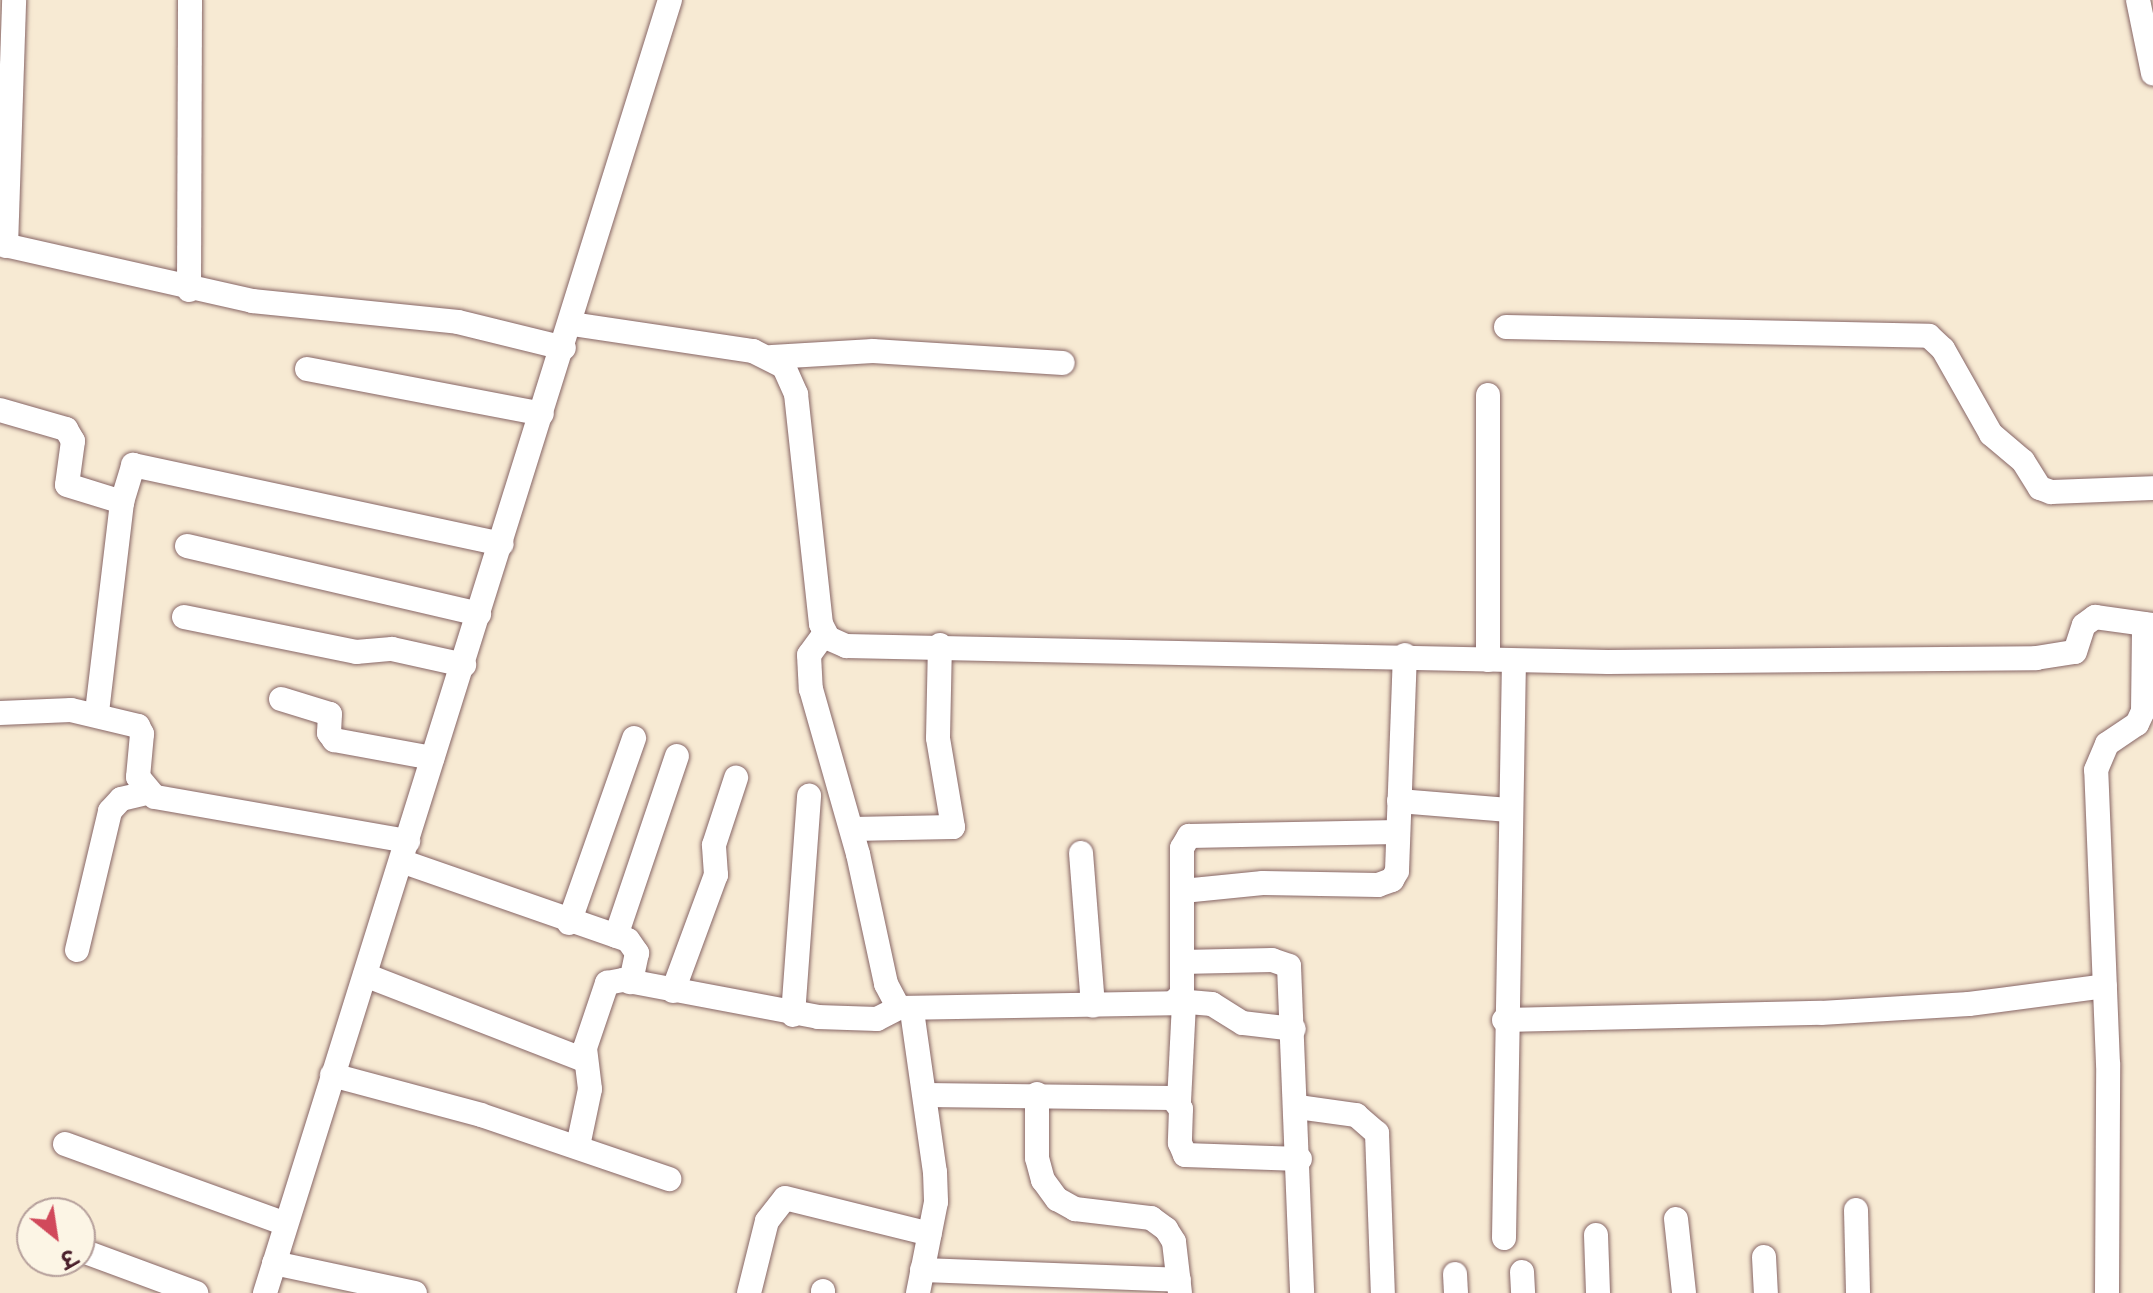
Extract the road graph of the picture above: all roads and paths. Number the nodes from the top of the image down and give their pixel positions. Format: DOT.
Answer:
graph roads {
  1 [pos="14,0"];
  2 [pos="190,0"];
  3 [pos="670,0"];
  4 [pos="2138,0"];
  5 [pos="2153,73"];
  6 [pos="5,112"];
  7 [pos="3,245"];
  8 [pos="189,290"];
  9 [pos="572,324"];
  10 [pos="1506,327"];
  11 [pos="564,348"];
  12 [pos="772,357"];
  13 [pos="1063,363"];
  14 [pos="307,369"];
  15 [pos="1488,395"];
  16 [pos="0,410"];
  17 [pos="542,414"];
  18 [pos="2153,488"];
  19 [pos="122,502"];
  20 [pos="502,544"];
  21 [pos="187,546"];
  22 [pos="479,614"];
  23 [pos="184,617"];
  24 [pos="2148,625"];
  25 [pos="825,633"];
  26 [pos="940,645"];
  27 [pos="1405,655"];
  28 [pos="1488,660"];
  29 [pos="1514,661"];
  30 [pos="464,665"];
  31 [pos="281,699"];
  32 [pos="97,712"];
  33 [pos="0,713"];
  34 [pos="634,738"];
  35 [pos="677,756"];
  36 [pos="432,758"];
  37 [pos="736,778"];
  38 [pos="147,793"];
  39 [pos="809,796"];
  40 [pos="1399,801"];
  41 [pos="1509,810"];
  42 [pos="852,829"];
  43 [pos="1398,832"];
  44 [pos="405,851"];
  45 [pos="1081,853"];
  46 [pos="1183,891"];
  47 [pos="569,923"];
  48 [pos="616,936"];
  49 [pos="77,950"];
  50 [pos="1182,962"];
  51 [pos="365,975"];
  52 [pos="631,982"];
  53 [pos="2105,986"];
  54 [pos="673,991"];
  55 [pos="1181,1001"];
  56 [pos="1093,1006"];
  57 [pos="905,1010"];
  58 [pos="793,1015"];
  59 [pos="1504,1020"];
  60 [pos="1294,1029"];
  61 [pos="584,1060"];
  62 [pos="332,1075"];
  63 [pos="1037,1094"];
  64 [pos="925,1095"];
  65 [pos="1179,1102"];
  66 [pos="1298,1107"];
  67 [pos="65,1144"];
  68 [pos="578,1146"];
  69 [pos="1300,1159"];
  70 [pos="669,1179"];
  71 [pos="1856,1210"];
  72 [pos="1676,1219"];
  73 [pos="286,1224"];
  74 [pos="930,1234"];
  75 [pos="1596,1235"];
  76 [pos="1504,1238"];
  77 [pos="96,1256"];
  78 [pos="1764,1257"];
  79 [pos="274,1263"];
  80 [pos="920,1282"];
  81 [pos="1180,1286"];
  82 [pos="196,1293"];
  83 [pos="265,1293"];
  84 [pos="415,1293"];
  85 [pos="749,1293"];
  86 [pos="1302,1293"];
  87 [pos="1383,1293"];
  88 [pos="1598,1293"];
  89 [pos="1684,1293"];
  90 [pos="1766,1293"];
  91 [pos="1858,1293"];
  92 [pos="2107,1293"];
  1 -- 6 [label="street"];
  2 -- 8 [label="street"];
  3 -- 9 [label="street"];
  4 -- 5 [label="street"];
  6 -- 7 [label="street"];
  7 -- 8 [label="street"];
  8 -- 11 [label="street"];
  9 -- 11 [label="street"];
  9 -- 12 [label="street"];
  10 -- 18 [label="street"];
  11 -- 17 [label="street"];
  12 -- 13 [label="street"];
  12 -- 25 [label="street"];
  14 -- 17 [label="street"];
  15 -- 28 [label="street"];
  16 -- 19 [label="street"];
  17 -- 20 [label="street"];
  19 -- 20 [label="street"];
  19 -- 32 [label="street"];
  20 -- 22 [label="street"];
  21 -- 22 [label="street"];
  22 -- 30 [label="street"];
  23 -- 30 [label="street"];
  24 -- 29 [label="street"];
  24 -- 53 [label="street"];
  25 -- 26 [label="street"];
  25 -- 42 [label="street"];
  26 -- 27 [label="street"];
  26 -- 42 [label="street"];
  27 -- 28 [label="street"];
  27 -- 40 [label="street"];
  28 -- 29 [label="street"];
  29 -- 41 [label="street"];
  30 -- 36 [label="street"];
  31 -- 36 [label="street"];
  32 -- 33 [label="street"];
  32 -- 38 [label="street"];
  34 -- 47 [label="street"];
  35 -- 48 [label="street"];
  36 -- 44 [label="street"];
  37 -- 54 [label="street"];
  38 -- 44 [label="street"];
  38 -- 49 [label="street"];
  39 -- 58 [label="street"];
  40 -- 41 [label="street"];
  40 -- 43 [label="street"];
  41 -- 59 [label="street"];
  42 -- 57 [label="street"];
  43 -- 46 [label="street"];
  43 -- 46 [label="street"];
  44 -- 47 [label="street"];
  44 -- 51 [label="street"];
  45 -- 56 [label="street"];
  46 -- 50 [label="street"];
  47 -- 48 [label="street"];
  48 -- 52 [label="street"];
  50 -- 55 [label="street"];
  50 -- 60 [label="street"];
  51 -- 61 [label="street"];
  51 -- 62 [label="street"];
  52 -- 54 [label="street"];
  52 -- 61 [label="street"];
  53 -- 59 [label="street"];
  53 -- 92 [label="street"];
  54 -- 58 [label="street"];
  55 -- 56 [label="street"];
  55 -- 60 [label="street"];
  55 -- 65 [label="street"];
  56 -- 57 [label="street"];
  57 -- 58 [label="street"];
  57 -- 64 [label="street"];
  59 -- 76 [label="street"];
  60 -- 66 [label="street"];
  61 -- 68 [label="street"];
  62 -- 68 [label="street"];
  62 -- 73 [label="street"];
  63 -- 64 [label="street"];
  63 -- 65 [label="street"];
  63 -- 81 [label="street"];
  64 -- 74 [label="street"];
  65 -- 69 [label="street"];
  66 -- 69 [label="street"];
  66 -- 87 [label="street"];
  67 -- 73 [label="street"];
  68 -- 70 [label="street"];
  69 -- 86 [label="street"];
  71 -- 91 [label="street"];
  72 -- 89 [label="street"];
  73 -- 79 [label="street"];
  74 -- 80 [label="street"];
  74 -- 85 [label="street"];
  75 -- 88 [label="street"];
  77 -- 82 [label="street"];
  78 -- 90 [label="street"];
  79 -- 83 [label="street"];
  79 -- 84 [label="street"];
  80 -- 81 [label="street"];
}
